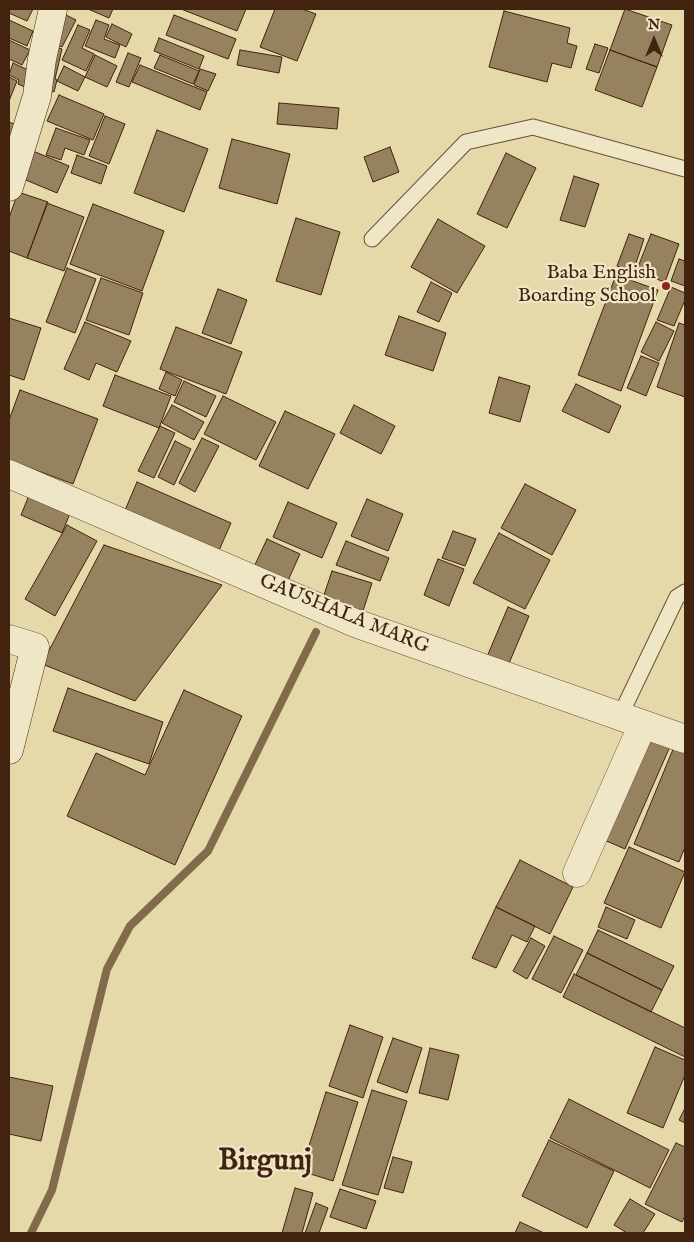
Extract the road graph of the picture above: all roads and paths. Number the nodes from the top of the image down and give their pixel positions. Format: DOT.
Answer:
graph roads {
  1 [pos="53,9"];
  2 [pos="685,168"];
  3 [pos="9,187"];
  4 [pos="372,238"];
  5 [pos="9,474"];
  6 [pos="685,592"];
  7 [pos="9,639"];
  8 [pos="632,720"];
  9 [pos="685,739"];
  10 [pos="9,750"];
  11 [pos="577,873"];
  1 -- 3 [label="street"];
  2 -- 4 [label="lane"];
  5 -- 8 [label="street, GAUSHALA MARG"];
  6 -- 8 [label="lane"];
  7 -- 10 [label="street"];
  8 -- 9 [label="street, GAUSHALA MARG"];
  8 -- 11 [label="street"];
}
